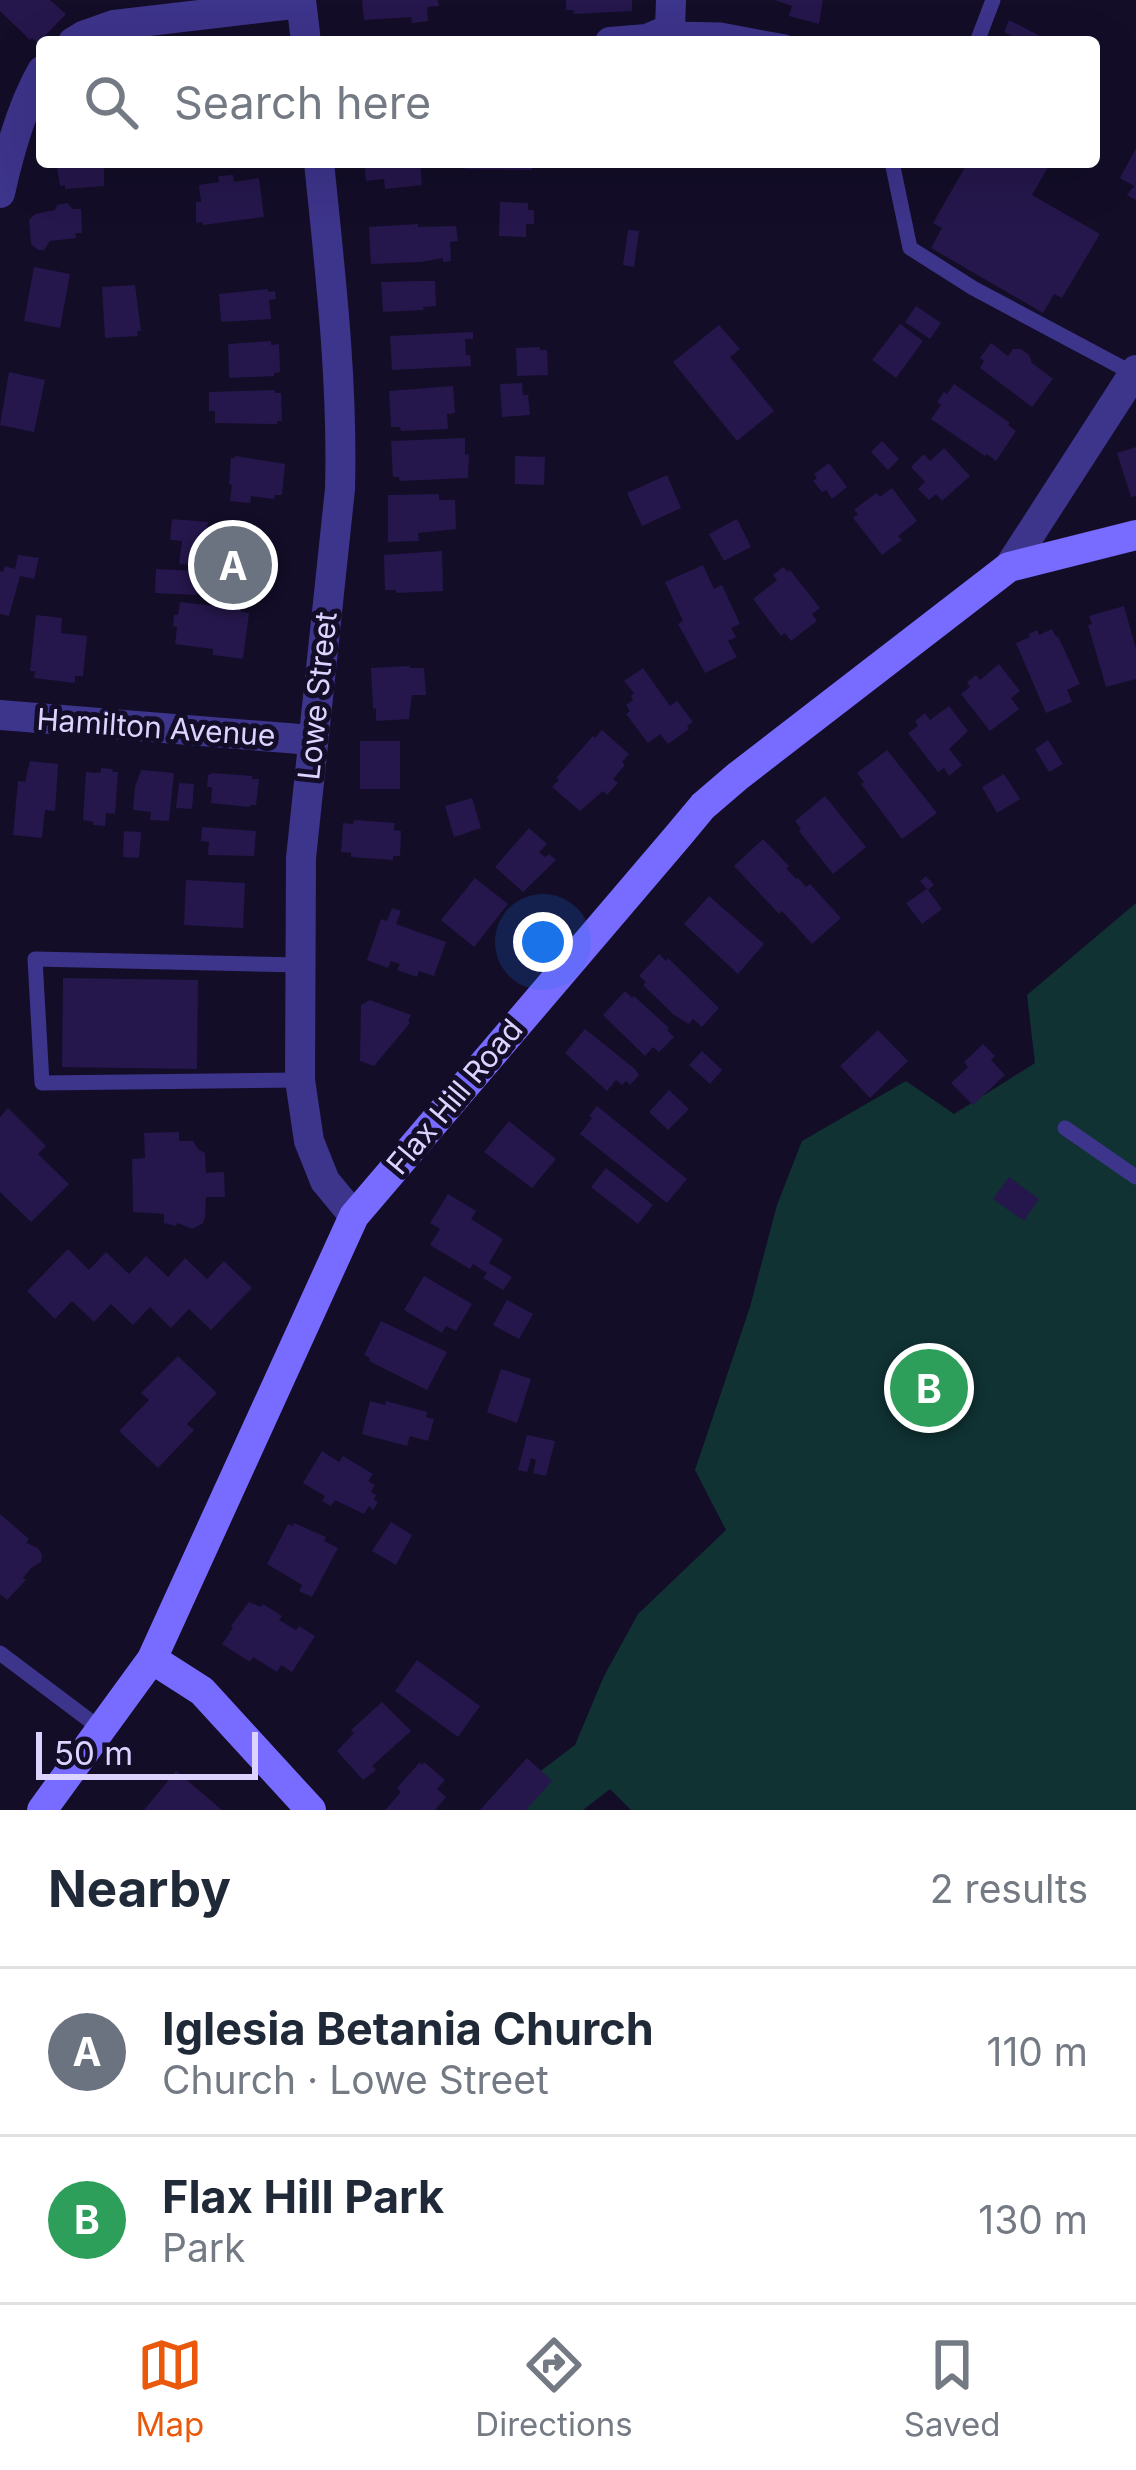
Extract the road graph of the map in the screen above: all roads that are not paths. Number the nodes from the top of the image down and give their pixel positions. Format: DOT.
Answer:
graph roads {
  1 [pos="993,0"];
  2 [pos="301,1"];
  3 [pos="671,15"];
  4 [pos="87,36"];
  5 [pos="305,36"];
  6 [pos="755,36"];
  7 [pos="979,36"];
  8 [pos="36,83"];
  9 [pos="320,168"];
  10 [pos="893,168"];
  11 [pos="0,193"];
  12 [pos="1135,372"];
  13 [pos="1136,536"];
  14 [pos="1009,567"];
  15 [pos="0,716"];
  16 [pos="312,740"];
  17 [pos="299,964"];
  18 [pos="299,1080"];
  19 [pos="1066,1128"];
  20 [pos="1131,1168"];
  21 [pos="354,1216"];
  22 [pos="0,1653"];
  23 [pos="152,1659"];
  24 [pos="101,1729"];
  25 [pos="43,1810"];
  26 [pos="311,1810"];
  1 -- 7 [label="lane"];
  2 -- 4 [label="street"];
  2 -- 5 [label="street"];
  3 -- 6 [label="lane"];
  8 -- 11 [label="street"];
  9 -- 16 [label="street, Lowe Street"];
  10 -- 12 [label="lane"];
  12 -- 14 [label="street"];
  13 -- 14 [label="main road, Flax Hill Road"];
  14 -- 21 [label="main road, Flax Hill Road"];
  15 -- 16 [label="street, Hamilton Avenue"];
  16 -- 17 [label="street, Lowe Street"];
  17 -- 18 [label="street, Lowe Street"];
  17 -- 18 [label="lane"];
  18 -- 21 [label="street, Lowe Street"];
  19 -- 20 [label="lane"];
  21 -- 23 [label="main road, Flax Hill Road"];
  22 -- 24 [label="lane"];
  23 -- 24 [label="main road, Flax Hill Road"];
  23 -- 26 [label="main road"];
  24 -- 25 [label="main road, Flax Hill Road"];
}
